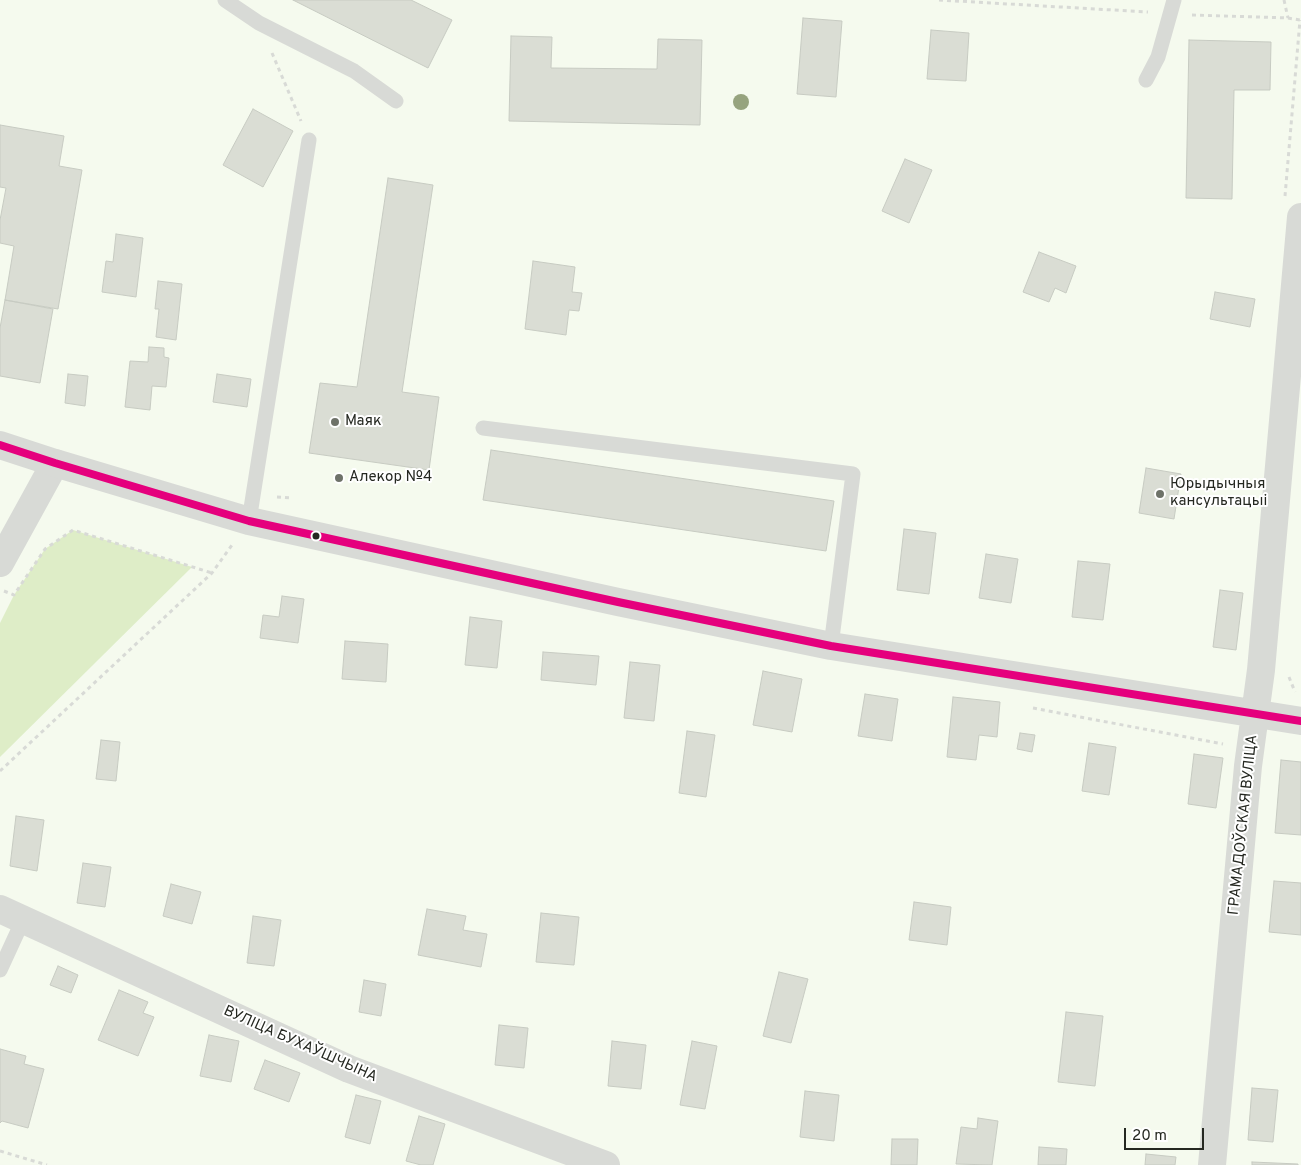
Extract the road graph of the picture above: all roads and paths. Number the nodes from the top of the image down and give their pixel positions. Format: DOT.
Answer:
graph roads {
  1 [pos="224,0"];
  2 [pos="939,0"];
  3 [pos="1284,0"];
  4 [pos="1171,7"];
  5 [pos="1288,18"];
  6 [pos="1301,20"];
  7 [pos="259,23"];
  8 [pos="1146,80"];
  9 [pos="396,101"];
  10 [pos="309,140"];
  11 [pos="1301,217"];
  12 [pos="483,428"];
  13 [pos="0,444"];
  14 [pos="55,463"];
  15 [pos="249,521"];
  16 [pos="0,563"];
  17 [pos="212,573"];
  18 [pos="0,589"];
  19 [pos="831,646"];
  20 [pos="1256,713"];
  21 [pos="1301,721"];
  22 [pos="0,771"];
  23 [pos="12,914"];
  24 [pos="0,970"];
  25 [pos="0,1151"];
  26 [pos="47,1165"];
  27 [pos="606,1165"];
  28 [pos="1212,1165"];
  1 -- 7 [label="lane"];
  2 -- 4 [label="path"];
  3 -- 5 [label="path"];
  4 -- 5 [label="path"];
  4 -- 8 [label="lane"];
  5 -- 6 [label="path"];
  7 -- 9 [label="lane"];
  7 -- 10 [label="path"];
  10 -- 15 [label="lane"];
  11 -- 20 [label="street, ГРАМАДОЎСКАЯ ВУЛІЦА"];
  12 -- 19 [label="lane"];
  13 -- 14 [label="street"];
  14 -- 15 [label="street"];
  14 -- 16 [label="street"];
  15 -- 17 [label="path"];
  15 -- 19 [label="street"];
  17 -- 18 [label="path"];
  17 -- 22 [label="path"];
  19 -- 20 [label="street"];
  20 -- 21 [label="street"];
  20 -- 28 [label="street, ГРАМАДОЎСКАЯ ВУЛІЦА"];
  23 -- 24 [label="lane"];
  23 -- 27 [label="street, ВУЛІЦА БУХАЎШЧЫНА"];
  25 -- 26 [label="path"];
}
